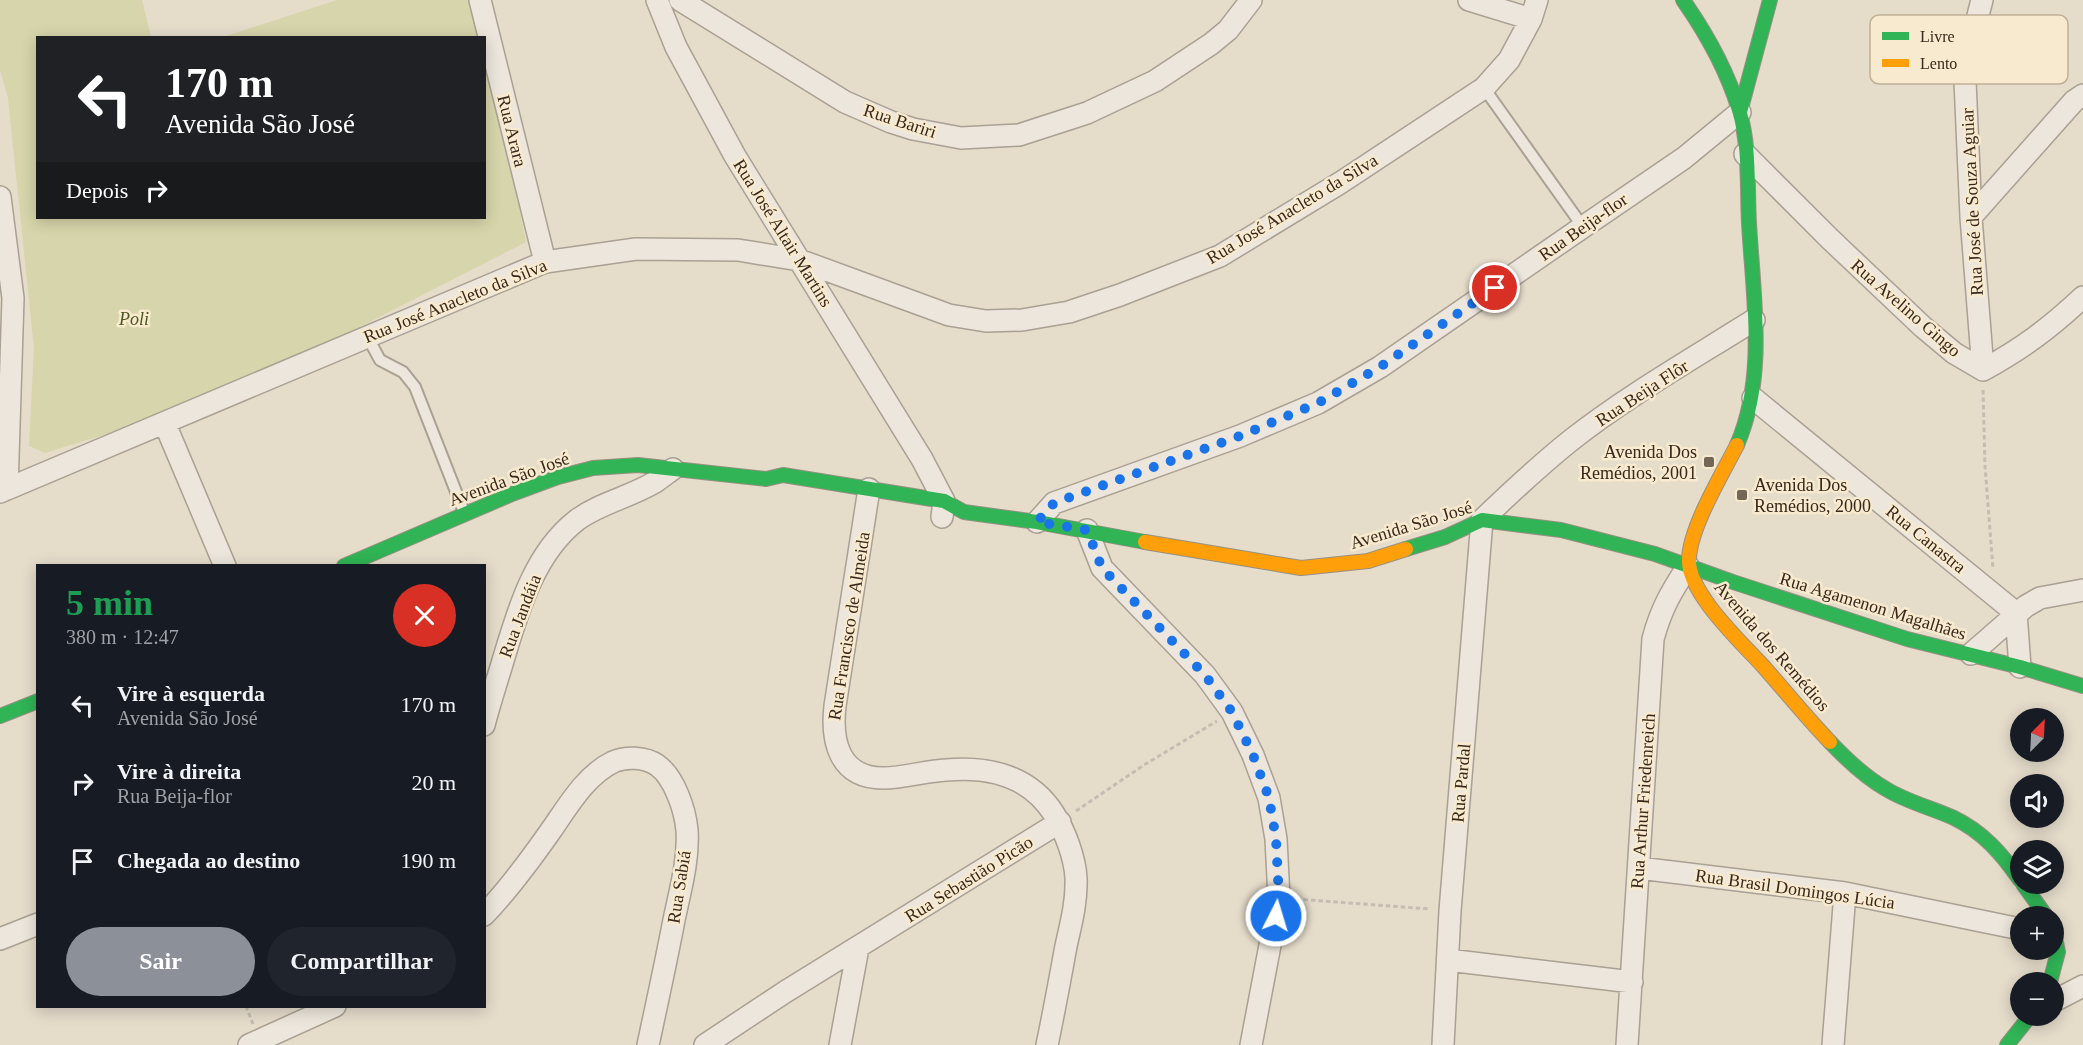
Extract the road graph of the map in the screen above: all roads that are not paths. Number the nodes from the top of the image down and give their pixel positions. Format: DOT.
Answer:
graph roads {
  1 [pos="480,0"];
  2 [pos="657,0"];
  3 [pos="680,0"];
  4 [pos="1251,0"];
  5 [pos="1468,0"];
  6 [pos="1683,0"];
  7 [pos="1770,0"];
  8 [pos="1982,0"];
  9 [pos="1534,9"];
  10 [pos="1978,15"];
  11 [pos="1761,36"];
  12 [pos="1710,42"];
  13 [pos="1745,44"];
  14 [pos="1728,46"];
  15 [pos="1965,84"];
  16 [pos="1484,88"];
  17 [pos="2083,95"];
  18 [pos="1740,112"];
  19 [pos="1745,154"];
  20 [pos="0,197"];
  21 [pos="1971,217"];
  22 [pos="1583,227"];
  23 [pos="799,260"];
  24 [pos="545,262"];
  25 [pos="2083,297"];
  26 [pos="1754,320"];
  27 [pos="367,336"];
  28 [pos="1983,370"];
  29 [pos="1753,398"];
  30 [pos="165,424"];
  31 [pos="673,469"];
  32 [pos="766,479"];
  33 [pos="3,490"];
  34 [pos="781,491"];
  35 [pos="867,501"];
  36 [pos="928,508"];
  37 [pos="465,514"];
  38 [pos="1482,520"];
  39 [pos="1037,522"];
  40 [pos="1087,530"];
  41 [pos="224,564"];
  42 [pos="349,564"];
  43 [pos="1688,566"];
  44 [pos="2083,590"];
  45 [pos="2016,613"];
  46 [pos="1971,654"];
  47 [pos="2020,667"];
  48 [pos="2083,686"];
  49 [pos="36,702"];
  50 [pos="0,716"];
  51 [pos="486,718"];
  52 [pos="1060,822"];
  53 [pos="2010,866"];
  54 [pos="1639,868"];
  55 [pos="1845,893"];
  56 [pos="486,913"];
  57 [pos="36,925"];
  58 [pos="2010,927"];
  59 [pos="0,939"];
  60 [pos="858,948"];
  61 [pos="1448,960"];
  62 [pos="1632,982"];
  63 [pos="2083,986"];
  64 [pos="2064,996"];
  65 [pos="330,1008"];
  66 [pos="2022,1026"];
  67 [pos="249,1045"];
  68 [pos="648,1045"];
  69 [pos="705,1045"];
  70 [pos="840,1045"];
  71 [pos="1047,1045"];
  72 [pos="1251,1045"];
  73 [pos="1443,1045"];
  74 [pos="1627,1045"];
  75 [pos="1833,1045"];
  76 [pos="2007,1045"];
  1 -- 24 [label="street, Rua Arara"];
  2 -- 23 [label="street, Rua José Altair Martins"];
  3 -- 4 [label="street, Rua Bariri"];
  5 -- 9 [label="street"];
  6 -- 12 [label="main road"];
  7 -- 11 [label="main road"];
  8 -- 10 [label="street, Rua José de Souza Aguiar"];
  9 -- 16 [label="street, Rua José Anacleto da Silva"];
  11 -- 13 [label="main road"];
  11 -- 18 [label="main road"];
  12 -- 14 [label="main road"];
  12 -- 18 [label="main road"];
  15 -- 21 [label="street, Rua José de Souza Aguiar"];
  16 -- 22 [label="lane"];
  16 -- 23 [label="street, Rua José Anacleto da Silva"];
  17 -- 21 [label="street"];
  18 -- 19 [label="main road"];
  18 -- 22 [label="street, Rua Beija-flor"];
  19 -- 26 [label="main road"];
  19 -- 28 [label="street, Rua Avelino Gingo"];
  20 -- 33 [label="street"];
  21 -- 28 [label="street, Rua José de Souza Aguiar"];
  22 -- 39 [label="street, Rua Beija-flor"];
  23 -- 24 [label="street, Rua José Anacleto da Silva"];
  23 -- 36 [label="street, Rua José Altair Martins"];
  24 -- 27 [label="street, Rua José Anacleto da Silva"];
  25 -- 28 [label="street"];
  26 -- 29 [label="main road"];
  26 -- 38 [label="street, Rua Beija Flôr"];
  27 -- 30 [label="street, Rua José Anacleto da Silva"];
  27 -- 37 [label="lane"];
  29 -- 43 [label="main road"];
  29 -- 45 [label="street, Rua Canastra"];
  30 -- 33 [label="street, Rua José Anacleto da Silva"];
  30 -- 41 [label="street"];
  31 -- 32 [label="main road, Avenida São José"];
  31 -- 37 [label="main road, Avenida São José"];
  31 -- 51 [label="street, Rua Jandáia"];
  32 -- 34 [label="main road"];
  32 -- 35 [label="main road, Avenida São José"];
  35 -- 36 [label="main road, Avenida São José"];
  35 -- 52 [label="street, Rua Francisco de Almeida"];
  36 -- 39 [label="main road, Avenida São José"];
  37 -- 42 [label="main road, Avenida São José"];
  38 -- 40 [label="main road, Avenida São José"];
  38 -- 43 [label="main road, Avenida São José"];
  38 -- 61 [label="street, Rua Pardal"];
  39 -- 40 [label="main road, Avenida São José"];
  40 -- 72 [label="street"];
  43 -- 46 [label="main road, Rua Agamenon Magalhães"];
  43 -- 53 [label="main road, Avenida dos Remédios"];
  43 -- 54 [label="street, Rua Arthur Friedenreich"];
  44 -- 45 [label="street"];
  45 -- 46 [label="street"];
  45 -- 47 [label="street"];
  46 -- 47 [label="main road, Rua Agamenon Magalhães"];
  47 -- 48 [label="main road, Rua Agamenon Magalhães"];
  49 -- 50 [label="main road"];
  52 -- 60 [label="street, Rua Sebastião Picão"];
  52 -- 71 [label="street, Rua Francisco de Almeida"];
  54 -- 55 [label="street, Rua Brasil Domingos Lúcia"];
  54 -- 62 [label="street, Rua Arthur Friedenreich"];
  55 -- 58 [label="street, Rua Brasil Domingos Lúcia"];
  55 -- 75 [label="street"];
  56 -- 68 [label="street, Rua Sabiá"];
  57 -- 59 [label="street"];
  60 -- 69 [label="street, Rua Sebastião Picão"];
  60 -- 70 [label="street"];
  61 -- 62 [label="street"];
  61 -- 73 [label="street, Rua Pardal"];
  62 -- 74 [label="street, Rua Arthur Friedenreich"];
  63 -- 64 [label="street"];
  65 -- 67 [label="street"];
  66 -- 76 [label="main road"];
}
